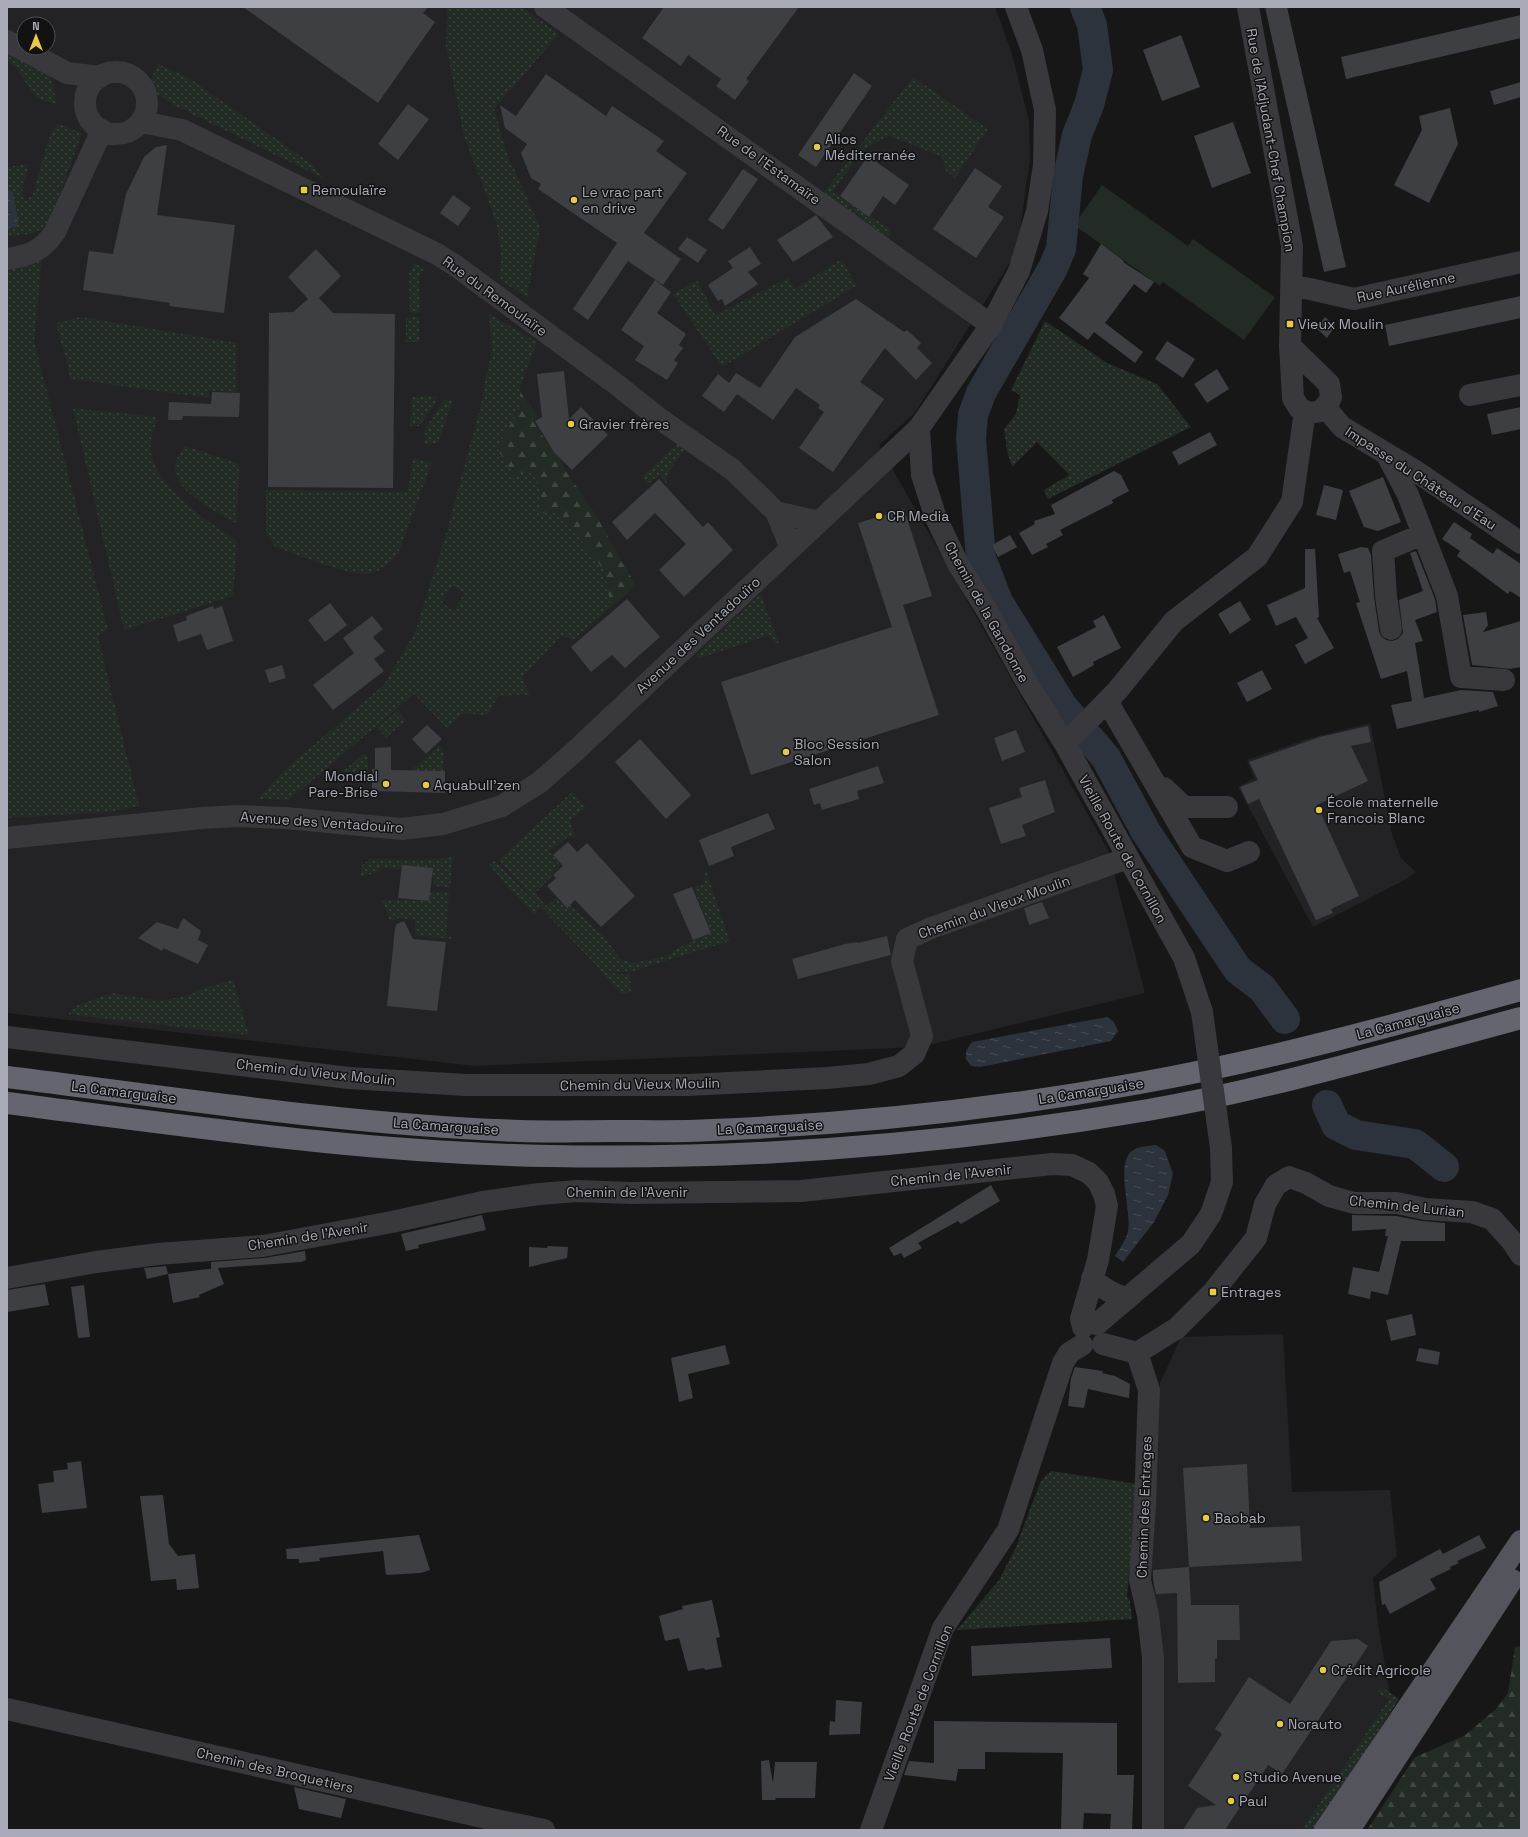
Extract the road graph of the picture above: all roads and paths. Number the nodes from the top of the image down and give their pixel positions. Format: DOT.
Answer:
graph roads {
  1 [pos="545,7"];
  2 [pos="1016,7"];
  3 [pos="1248,7"];
  4 [pos="7,40"];
  5 [pos="67,73"];
  6 [pos="100,76"];
  7 [pos="86,95"];
  8 [pos="147,96"];
  9 [pos="141,122"];
  10 [pos="102,130"];
  11 [pos="182,130"];
  12 [pos="7,259"];
  13 [pos="1521,262"];
  14 [pos="1292,285"];
  15 [pos="992,325"];
  16 [pos="1290,346"];
  17 [pos="1321,376"];
  18 [pos="1521,385"];
  19 [pos="1293,386"];
  20 [pos="1470,395"];
  21 [pos="1315,409"];
  22 [pos="919,428"];
  23 [pos="891,455"];
  24 [pos="1387,455"];
  25 [pos="922,475"];
  26 [pos="776,512"];
  27 [pos="819,522"];
  28 [pos="1423,534"];
  29 [pos="1521,543"];
  30 [pos="791,548"];
  31 [pos="1391,629"];
  32 [pos="1504,680"];
  33 [pos="1112,696"];
  34 [pos="1065,744"];
  35 [pos="1227,807"];
  36 [pos="7,838"];
  37 [pos="1249,852"];
  38 [pos="1128,858"];
  39 [pos="1521,990"];
  40 [pos="1521,1018"];
  41 [pos="7,1036"];
  42 [pos="7,1077"];
  43 [pos="7,1103"];
  44 [pos="1521,1255"];
  45 [pos="7,1278"];
  46 [pos="1092,1278"];
  47 [pos="1127,1299"];
  48 [pos="1092,1335"];
  49 [pos="1137,1353"];
  50 [pos="1521,1541"];
  51 [pos="1521,1568"];
  52 [pos="7,1708"];
  53 [pos="544,1830"];
  54 [pos="871,1830"];
  55 [pos="1152,1830"];
  56 [pos="1325,1830"];
  57 [pos="1349,1830"];
  1 -- 15 [label="street, Rue de l'Estamaïre"];
  2 -- 15 [label="street, Avenue des Ventadouïro"];
  3 -- 14 [label="street, Rue de l'Adjudant-Chef Champion"];
  4 -- 5 [label="street, Rue du Remoulaïre"];
  5 -- 6 [label="street, Rue du Remoulaïre"];
  5 -- 7 [label="street, Rue du Remoulaïre"];
  6 -- 7 [label="street"];
  6 -- 8 [label="street, Rue du Remoulaïre"];
  7 -- 10 [label="street"];
  8 -- 9 [label="street"];
  8 -- 11 [label="street, Rue du Remoulaïre"];
  9 -- 10 [label="street"];
  9 -- 11 [label="street, Rue du Remoulaïre"];
  10 -- 12 [label="street"];
  11 -- 26 [label="street, Rue du Remoulaïre"];
  13 -- 14 [label="street, Rue Aurélienne"];
  14 -- 16 [label="street, Rue de l'Adjudant-Chef Champion"];
  15 -- 22 [label="street, Avenue des Ventadouïro"];
  16 -- 17 [label="street"];
  16 -- 19 [label="street, Rue de l'Adjudant-Chef Champion"];
  17 -- 19 [label="street"];
  17 -- 21 [label="street"];
  18 -- 20 [label="street"];
  19 -- 21 [label="street"];
  21 -- 24 [label="street, Impasse du Château d'Eau"];
  21 -- 33 [label="street"];
  22 -- 23 [label="street, Avenue des Ventadouïro"];
  22 -- 25 [label="street, Chemin de la Gandonne"];
  23 -- 25 [label="street"];
  23 -- 27 [label="street, Avenue des Ventadouïro"];
  24 -- 28 [label="street"];
  24 -- 29 [label="street, Impasse du Château d'Eau"];
  25 -- 34 [label="street, Chemin de la Gandonne"];
  26 -- 27 [label="street"];
  26 -- 30 [label="street, Rue du Remoulaïre"];
  27 -- 30 [label="street, Avenue des Ventadouïro"];
  28 -- 31 [label="street"];
  28 -- 32 [label="street"];
  30 -- 36 [label="street, Avenue des Ventadouïro"];
  33 -- 34 [label="street"];
  33 -- 35 [label="street"];
  33 -- 37 [label="street"];
  34 -- 38 [label="street, Vieille Route de Cornillon"];
  38 -- 41 [label="street, Chemin du Vieux Moulin"];
  38 -- 47 [label="street, Vieille Route de Cornillon, bridge"];
  39 -- 42 [label="highway, La Camarguaise"];
  40 -- 43 [label="highway, La Camarguaise"];
  44 -- 49 [label="street, Chemin de Lurian"];
  45 -- 46 [label="street, Chemin de l'Avenir"];
  46 -- 47 [label="street"];
  46 -- 48 [label="street, Chemin de l'Avenir"];
  47 -- 48 [label="street, Vieille Route de Cornillon"];
  48 -- 49 [label="street"];
  48 -- 54 [label="street, Vieille Route de Cornillon"];
  49 -- 55 [label="street, Chemin des Entrages"];
  50 -- 56 [label="main road"];
  51 -- 57 [label="main road"];
  52 -- 53 [label="street, Chemin des Broquetiers"];
}
